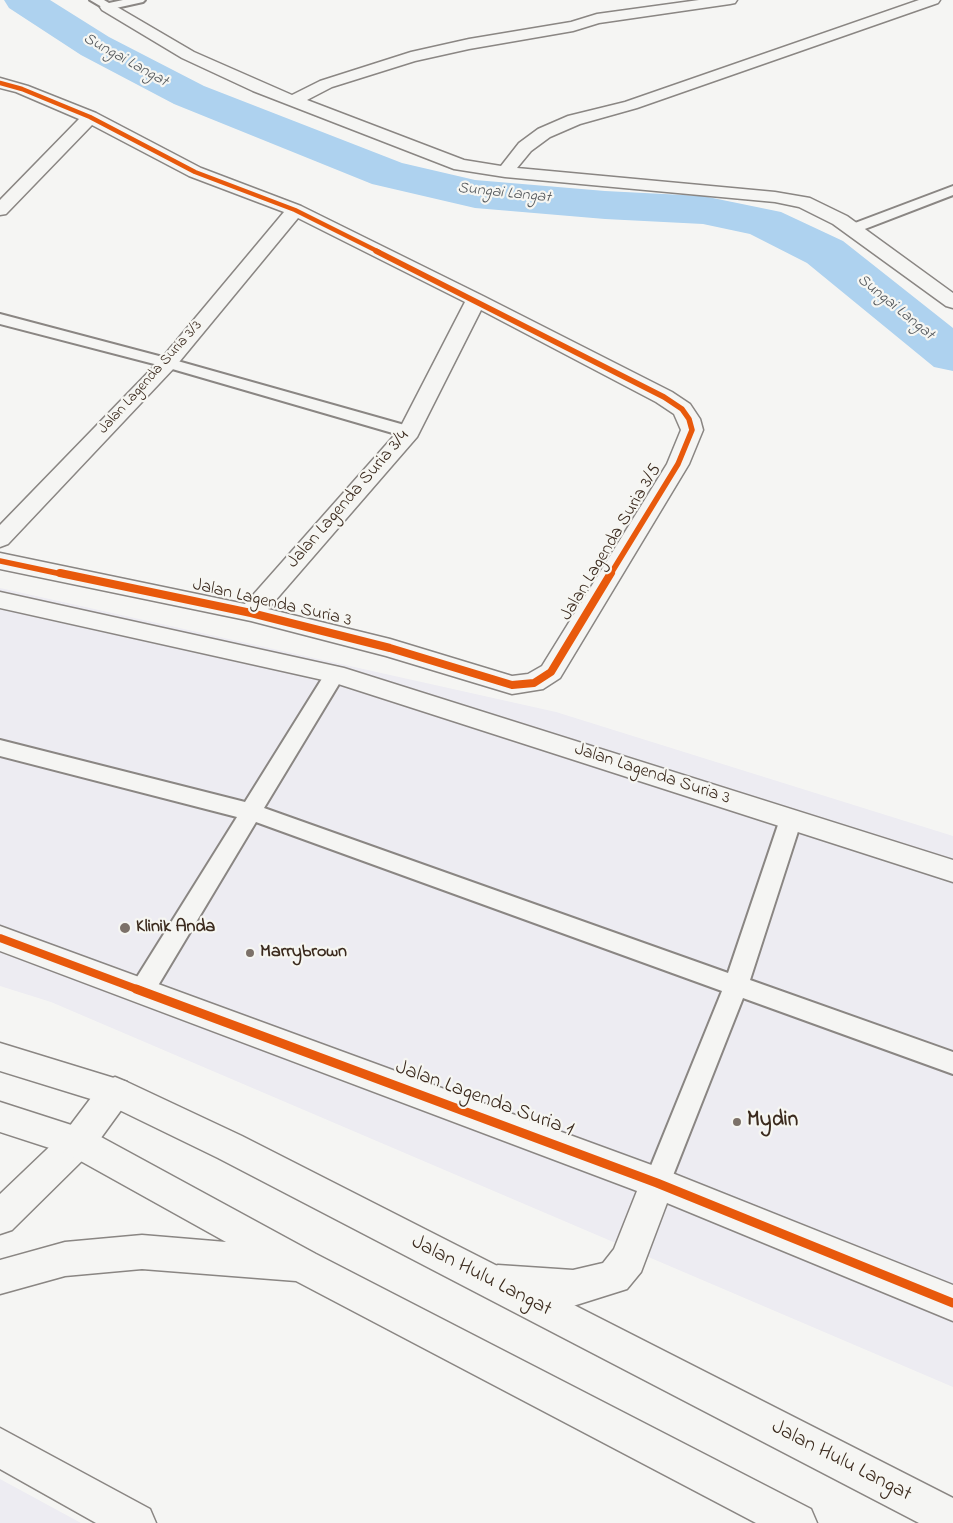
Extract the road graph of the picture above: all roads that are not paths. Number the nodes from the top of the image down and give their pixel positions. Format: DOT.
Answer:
graph roads {
  1 [pos="140,0"];
  2 [pos="730,0"];
  3 [pos="933,0"];
  4 [pos="101,4"];
  5 [pos="0,83"];
  6 [pos="293,101"];
  7 [pos="90,117"];
  8 [pos="505,172"];
  9 [pos="953,190"];
  10 [pos="0,210"];
  11 [pos="295,210"];
  12 [pos="852,229"];
  13 [pos="476,300"];
  14 [pos="953,302"];
  15 [pos="0,319"];
  16 [pos="168,363"];
  17 [pos="410,432"];
  18 [pos="0,539"];
  19 [pos="0,561"];
  20 [pos="0,600"];
  21 [pos="251,613"];
  22 [pos="335,674"];
  23 [pos="534,682"];
  24 [pos="0,748"];
  25 [pos="251,812"];
  26 [pos="791,819"];
  27 [pos="953,871"];
  28 [pos="0,938"];
  29 [pos="736,986"];
  30 [pos="141,992"];
  31 [pos="0,1057"];
  32 [pos="953,1063"];
  33 [pos="115,1092"];
  34 [pos="0,1117"];
  35 [pos="78,1142"];
  36 [pos="657,1183"];
  37 [pos="0,1218"];
  38 [pos="303,1266"];
  39 [pos="0,1277"];
  40 [pos="491,1282"];
  41 [pos="953,1303"];
  42 [pos="0,1448"];
  43 [pos="953,1519"];
  44 [pos="136,1523"];
  45 [pos="797,1523"];
  1 -- 4 [label="lane"];
  2 -- 6 [label="street"];
  3 -- 8 [label="street"];
  4 -- 6 [label="street"];
  5 -- 7 [label="street"];
  6 -- 8 [label="street"];
  7 -- 10 [label="street"];
  7 -- 11 [label="street"];
  8 -- 12 [label="street"];
  9 -- 12 [label="lane"];
  11 -- 13 [label="street"];
  11 -- 16 [label="street, Jalan Lagenda Suria 3/3"];
  12 -- 14 [label="street"];
  13 -- 17 [label="street, Jalan Lagenda Suria 3/4"];
  13 -- 23 [label="street, Jalan Lagenda Suria 3/5"];
  15 -- 16 [label="lane"];
  16 -- 17 [label="lane"];
  16 -- 18 [label="street, Jalan Lagenda Suria 3/3"];
  17 -- 21 [label="street, Jalan Lagenda Suria 3/4"];
  19 -- 21 [label="street, Jalan Lagenda Suria 3"];
  20 -- 22 [label="street, Jalan Lagenda Suria 3"];
  21 -- 23 [label="street, Jalan Lagenda Suria 3"];
  22 -- 25 [label="lane"];
  22 -- 26 [label="street, Jalan Lagenda Suria 3"];
  24 -- 25 [label="lane"];
  25 -- 29 [label="lane"];
  25 -- 30 [label="lane"];
  26 -- 27 [label="street, Jalan Lagenda Suria 3"];
  26 -- 29 [label="lane"];
  28 -- 30 [label="street, Jalan Lagenda Suria 1"];
  29 -- 32 [label="lane"];
  29 -- 36 [label="lane"];
  30 -- 36 [label="street, Jalan Lagenda Suria 1"];
  31 -- 33 [label="street, Jalan Hulu Langat"];
  33 -- 35 [label="street"];
  33 -- 40 [label="street, Jalan Hulu Langat"];
  34 -- 35 [label="street"];
  35 -- 37 [label="street"];
  35 -- 38 [label="street"];
  36 -- 40 [label="street"];
  36 -- 41 [label="street, Jalan Lagenda Suria 1"];
  38 -- 39 [label="street"];
  38 -- 45 [label="street"];
  40 -- 43 [label="street, Jalan Hulu Langat"];
  42 -- 44 [label="street"];
}
